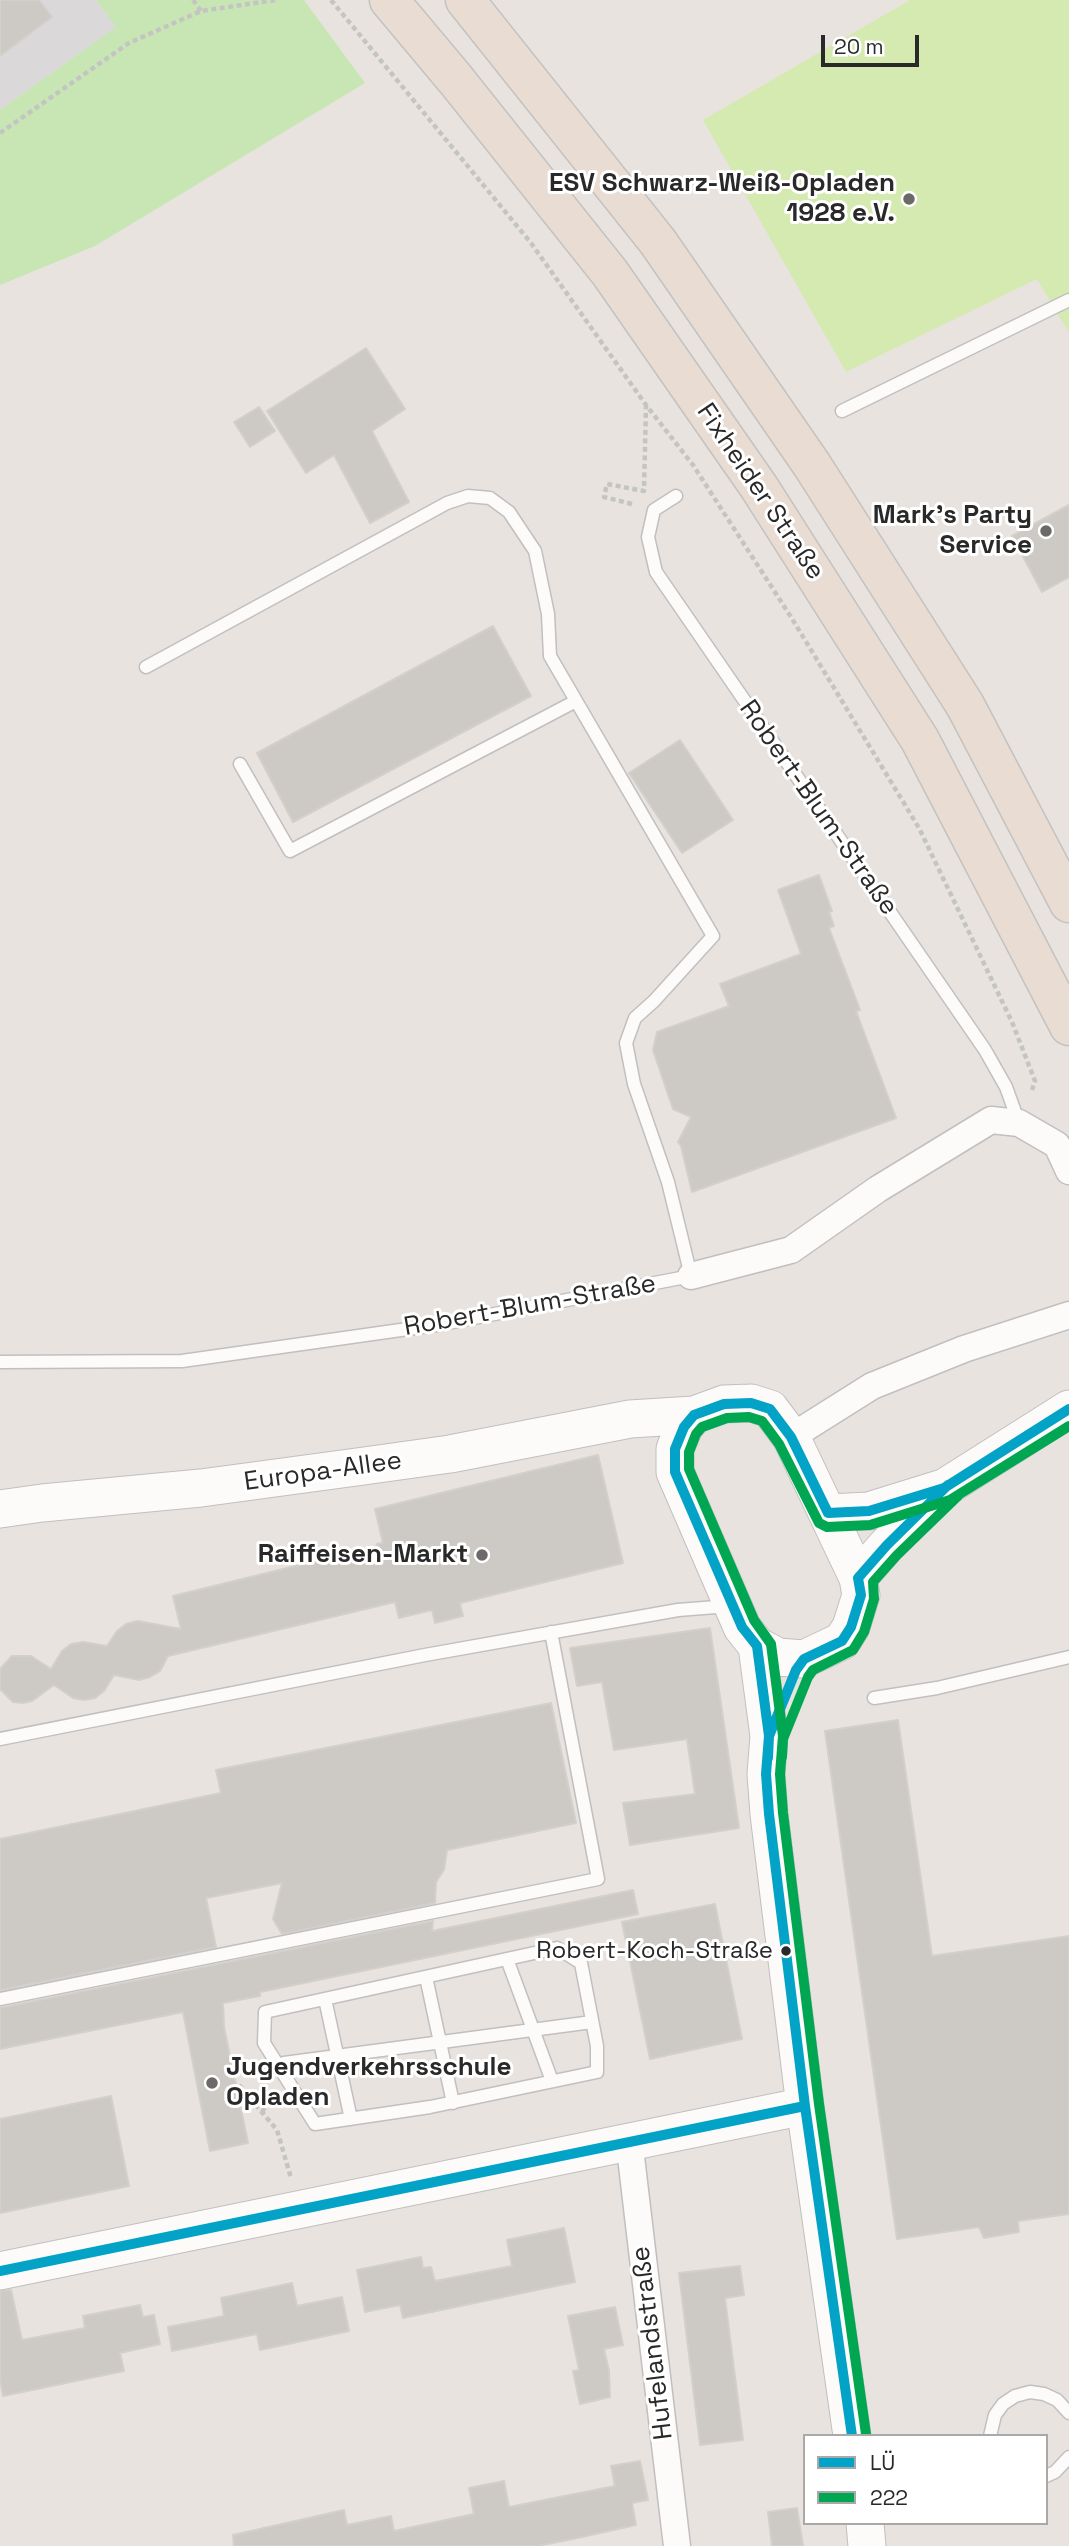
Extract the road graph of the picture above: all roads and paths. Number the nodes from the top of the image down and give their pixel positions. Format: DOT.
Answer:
graph roads {
  1 [pos="193,0"];
  2 [pos="276,0"];
  3 [pos="331,0"];
  4 [pos="389,0"];
  5 [pos="465,0"];
  6 [pos="201,11"];
  7 [pos="0,133"];
  8 [pos="1069,300"];
  9 [pos="646,405"];
  10 [pos="842,411"];
  11 [pos="676,496"];
  12 [pos="654,510"];
  13 [pos="146,667"];
  14 [pos="576,701"];
  15 [pos="240,764"];
  16 [pos="1069,903"];
  17 [pos="1069,1026"];
  18 [pos="1019,1124"];
  19 [pos="1066,1165"];
  20 [pos="691,1276"];
  21 [pos="1069,1315"];
  22 [pos="0,1362"];
  23 [pos="1069,1409"];
  24 [pos="694,1415"];
  25 [pos="602,1426"];
  26 [pos="791,1437"];
  27 [pos="675,1472"];
  28 [pos="944,1488"];
  29 [pos="0,1500"];
  30 [pos="42,1503"];
  31 [pos="0,1509"];
  32 [pos="828,1513"];
  33 [pos="858,1578"];
  34 [pos="733,1606"];
  35 [pos="551,1633"];
  36 [pos="757,1646"];
  37 [pos="1069,1657"];
  38 [pos="804,1658"];
  39 [pos="874,1698"];
  40 [pos="769,1735"];
  41 [pos="0,1739"];
  42 [pos="507,1959"];
  43 [pos="426,1977"];
  44 [pos="0,1999"];
  45 [pos="325,1999"];
  46 [pos="592,2022"];
  47 [pos="534,2030"];
  48 [pos="441,2042"];
  49 [pos="336,2056"];
  50 [pos="279,2066"];
  51 [pos="552,2081"];
  52 [pos="239,2085"];
  53 [pos="453,2103"];
  54 [pos="805,2106"];
  55 [pos="351,2119"];
  56 [pos="629,2140"];
  57 [pos="300,2209"];
  58 [pos="0,2271"];
  59 [pos="1069,2413"];
  60 [pos="852,2434"];
  61 [pos="990,2434"];
  62 [pos="1069,2458"];
  63 [pos="1048,2475"];
  64 [pos="865,2525"];
  65 [pos="677,2546"];
  66 [pos="867,2546"];
  1 -- 6 [label="path"];
  2 -- 6 [label="path"];
  3 -- 9 [label="path"];
  4 -- 17 [label="highway, Fixheider Straße"];
  5 -- 16 [label="highway"];
  6 -- 7 [label="path"];
  8 -- 10 [label="lane"];
  9 -- 12 [label="path"];
  9 -- 18 [label="path"];
  11 -- 12 [label="lane"];
  12 -- 18 [label="lane, Robert-Blum-Straße"];
  13 -- 14 [label="lane"];
  14 -- 15 [label="lane"];
  14 -- 20 [label="lane"];
  18 -- 19 [label="street, Robert-Blum-Straße"];
  18 -- 20 [label="street, Robert-Blum-Straße"];
  20 -- 22 [label="lane, Robert-Blum-Straße"];
  21 -- 26 [label="street"];
  23 -- 28 [label="main road"];
  24 -- 25 [label="main road, Europa-Allee"];
  24 -- 26 [label="main road, Europa-Allee"];
  24 -- 27 [label="main road"];
  25 -- 27 [label="main road, Europa-Allee"];
  25 -- 30 [label="main road, Europa-Allee"];
  26 -- 32 [label="main road, Europa-Allee"];
  27 -- 34 [label="main road"];
  28 -- 32 [label="main road"];
  28 -- 33 [label="main road"];
  29 -- 30 [label="main road, Europa-Allee"];
  30 -- 31 [label="main road, Europa-Allee"];
  32 -- 33 [label="main road, Europa-Allee"];
  33 -- 38 [label="main road"];
  34 -- 35 [label="lane"];
  34 -- 36 [label="main road"];
  35 -- 41 [label="lane"];
  35 -- 44 [label="lane"];
  36 -- 38 [label="main road"];
  36 -- 40 [label="main road"];
  37 -- 39 [label="lane"];
  38 -- 40 [label="main road"];
  40 -- 54 [label="main road"];
  42 -- 43 [label="lane"];
  42 -- 46 [label="lane"];
  42 -- 47 [label="lane"];
  43 -- 45 [label="lane"];
  43 -- 48 [label="lane"];
  45 -- 49 [label="lane"];
  45 -- 50 [label="lane"];
  46 -- 47 [label="lane"];
  46 -- 51 [label="lane"];
  47 -- 48 [label="lane"];
  47 -- 51 [label="lane"];
  48 -- 49 [label="lane"];
  48 -- 53 [label="lane"];
  49 -- 50 [label="lane"];
  49 -- 55 [label="lane"];
  50 -- 55 [label="lane"];
  51 -- 53 [label="lane"];
  52 -- 57 [label="path"];
  53 -- 55 [label="lane"];
  54 -- 56 [label="main road"];
  54 -- 60 [label="main road"];
  56 -- 57 [label="main road"];
  56 -- 65 [label="street, Hufelandstraße"];
  57 -- 58 [label="main road"];
  59 -- 61 [label="lane"];
  62 -- 63 [label="lane"];
  64 -- 66 [label="main road"];
}
